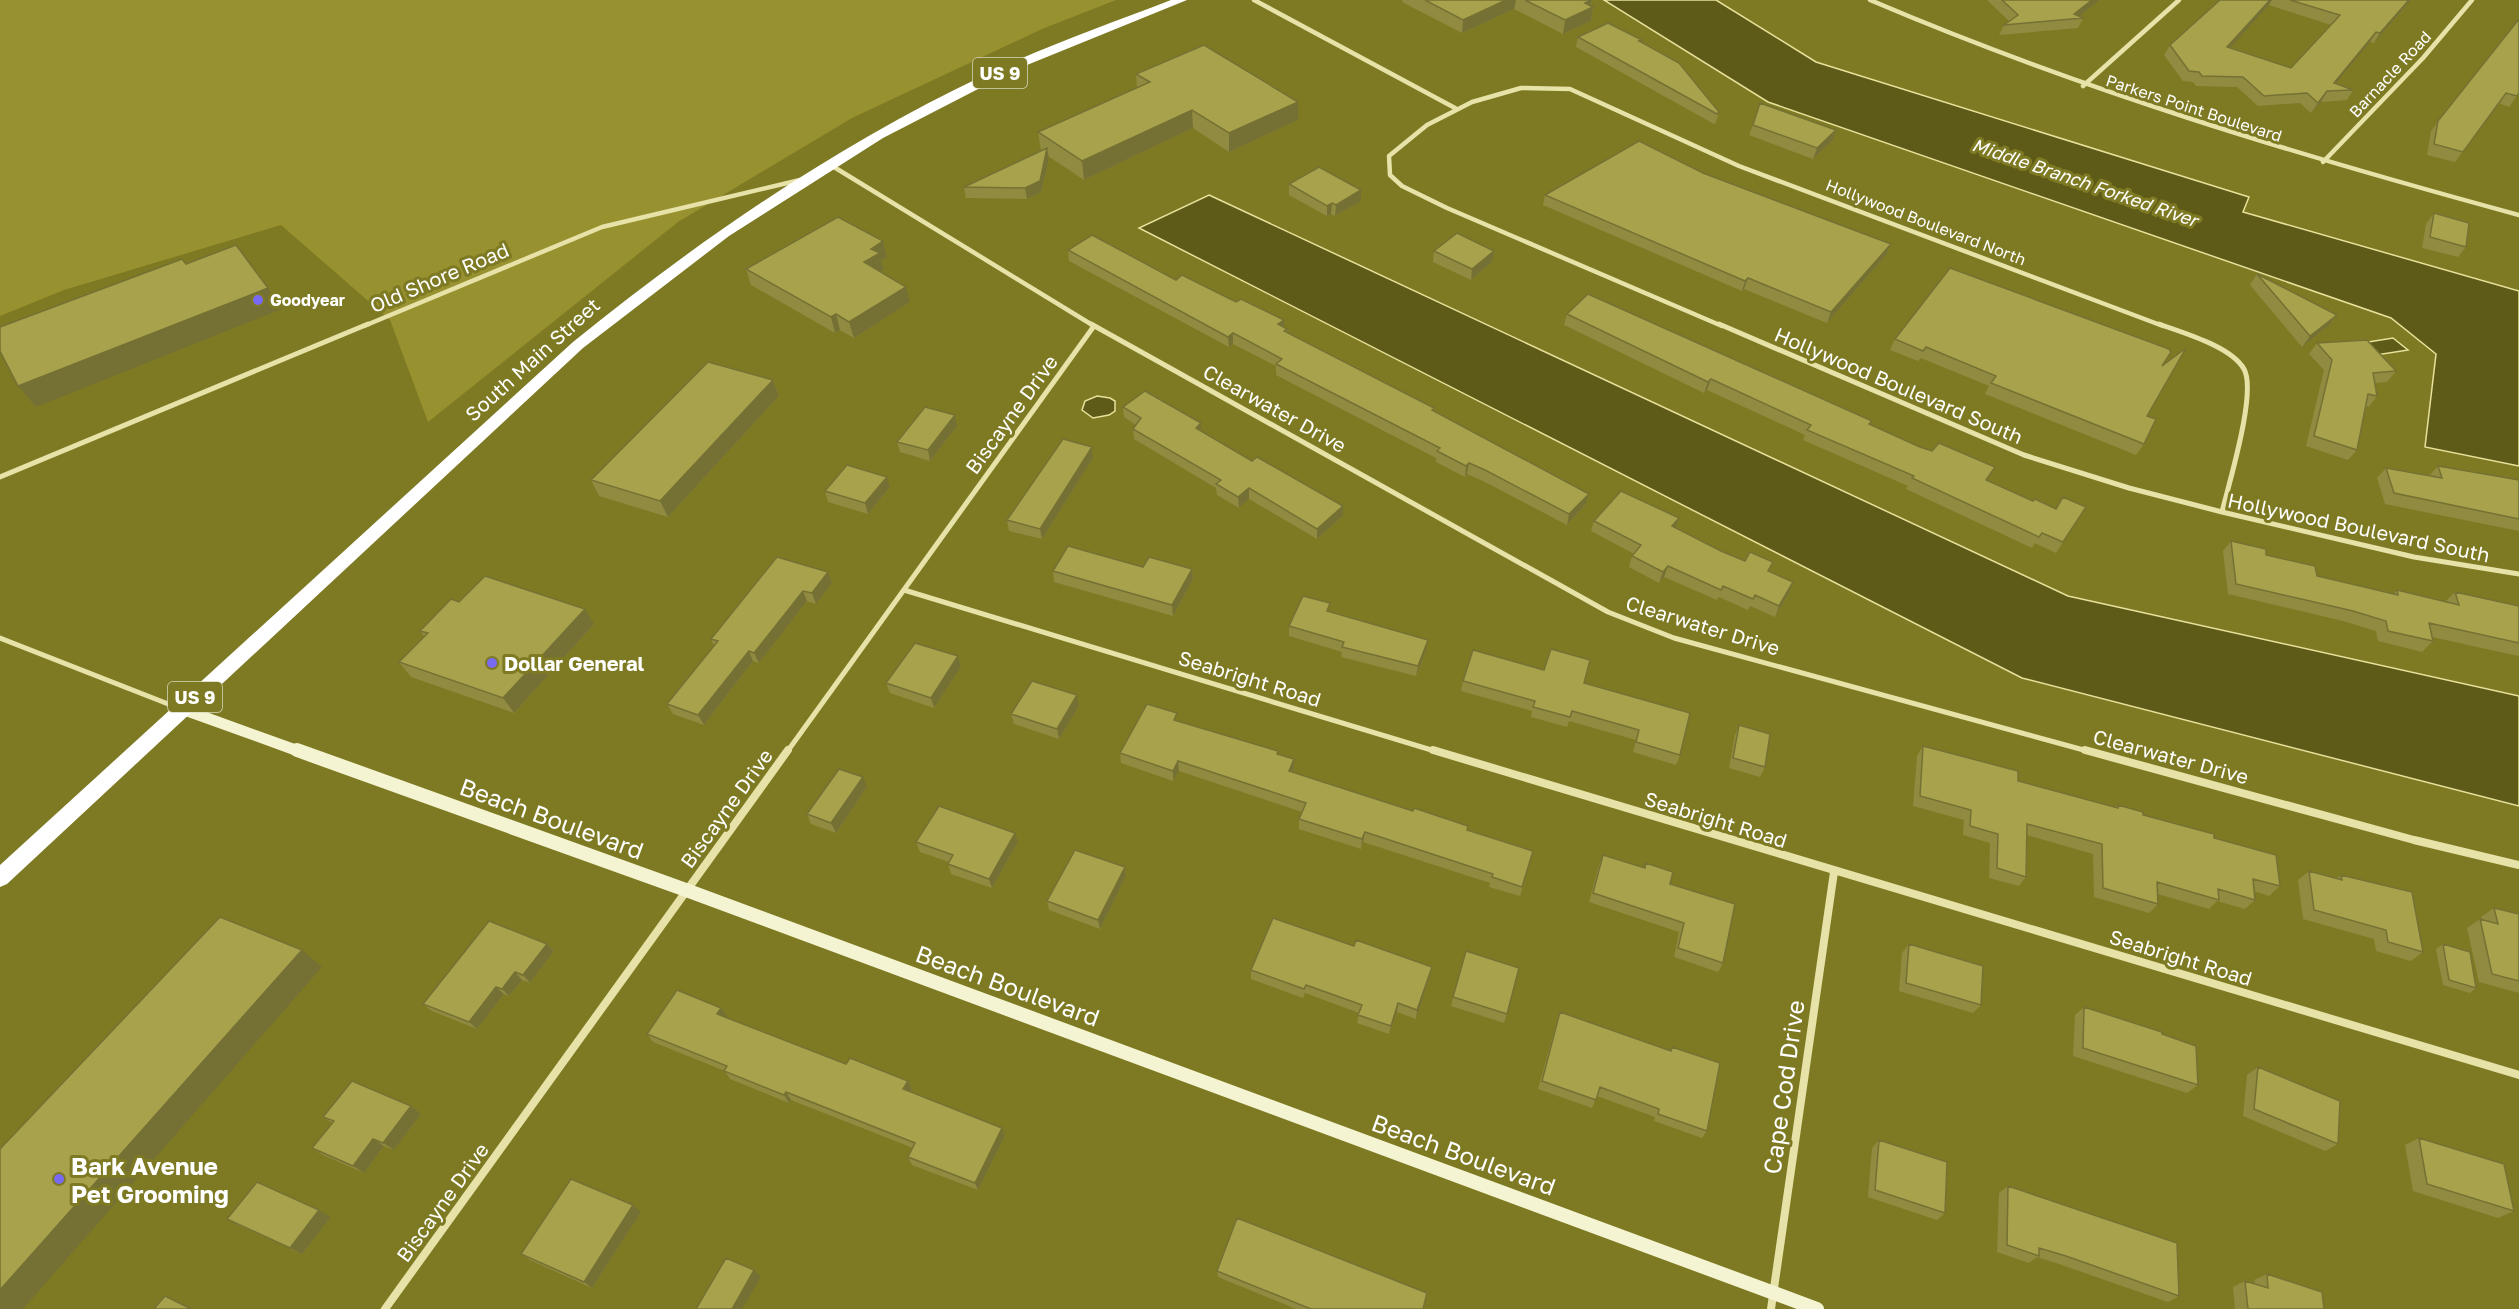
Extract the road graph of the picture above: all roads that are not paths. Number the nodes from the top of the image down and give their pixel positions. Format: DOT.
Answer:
graph roads {
  1 [pos="1181,0"];
  2 [pos="1254,0"];
  3 [pos="1870,0"];
  4 [pos="2179,0"];
  5 [pos="2472,0"];
  6 [pos="2082,86"];
  7 [pos="1455,108"];
  8 [pos="2323,162"];
  9 [pos="829,164"];
  10 [pos="801,180"];
  11 [pos="2519,215"];
  12 [pos="1094,326"];
  13 [pos="0,477"];
  14 [pos="2222,513"];
  15 [pos="2519,574"];
  16 [pos="904,590"];
  17 [pos="0,638"];
  18 [pos="182,710"];
  19 [pos="2519,865"];
  20 [pos="1834,872"];
  21 [pos="0,878"];
  22 [pos="686,890"];
  23 [pos="2519,1075"];
  24 [pos="1773,1293"];
  25 [pos="385,1309"];
  26 [pos="1771,1309"];
  27 [pos="1817,1309"];
  1 -- 9 [label="highway, South Main Street / US 9"];
  2 -- 7 [label="street"];
  3 -- 6 [label="street, Parkers Point Boulevard"];
  4 -- 6 [label="street"];
  5 -- 8 [label="street, Barnacle Road"];
  6 -- 8 [label="street, Parkers Point Boulevard"];
  7 -- 14 [label="street, Hollywood Boulevard North"];
  7 -- 14 [label="street, Hollywood Boulevard South"];
  8 -- 11 [label="street, Parkers Point Boulevard"];
  9 -- 10 [label="highway, South Main Street / US 9"];
  9 -- 12 [label="street, Clearwater Drive"];
  10 -- 13 [label="street, Old Shore Road"];
  10 -- 18 [label="highway, South Main Street / US 9"];
  12 -- 16 [label="street, Biscayne Drive"];
  12 -- 19 [label="street, Clearwater Drive"];
  14 -- 15 [label="street, Hollywood Boulevard South"];
  16 -- 20 [label="street, Seabright Road"];
  16 -- 22 [label="street, Biscayne Drive"];
  17 -- 18 [label="street"];
  18 -- 21 [label="highway, South Main Street / US 9"];
  18 -- 22 [label="street, Beach Boulevard"];
  20 -- 23 [label="street, Seabright Road"];
  20 -- 24 [label="street, Cape Cod Drive"];
  22 -- 24 [label="street, Beach Boulevard"];
  22 -- 25 [label="street, Biscayne Drive"];
  24 -- 26 [label="street, Cape Cod Drive"];
  24 -- 27 [label="street, Beach Boulevard"];
}
